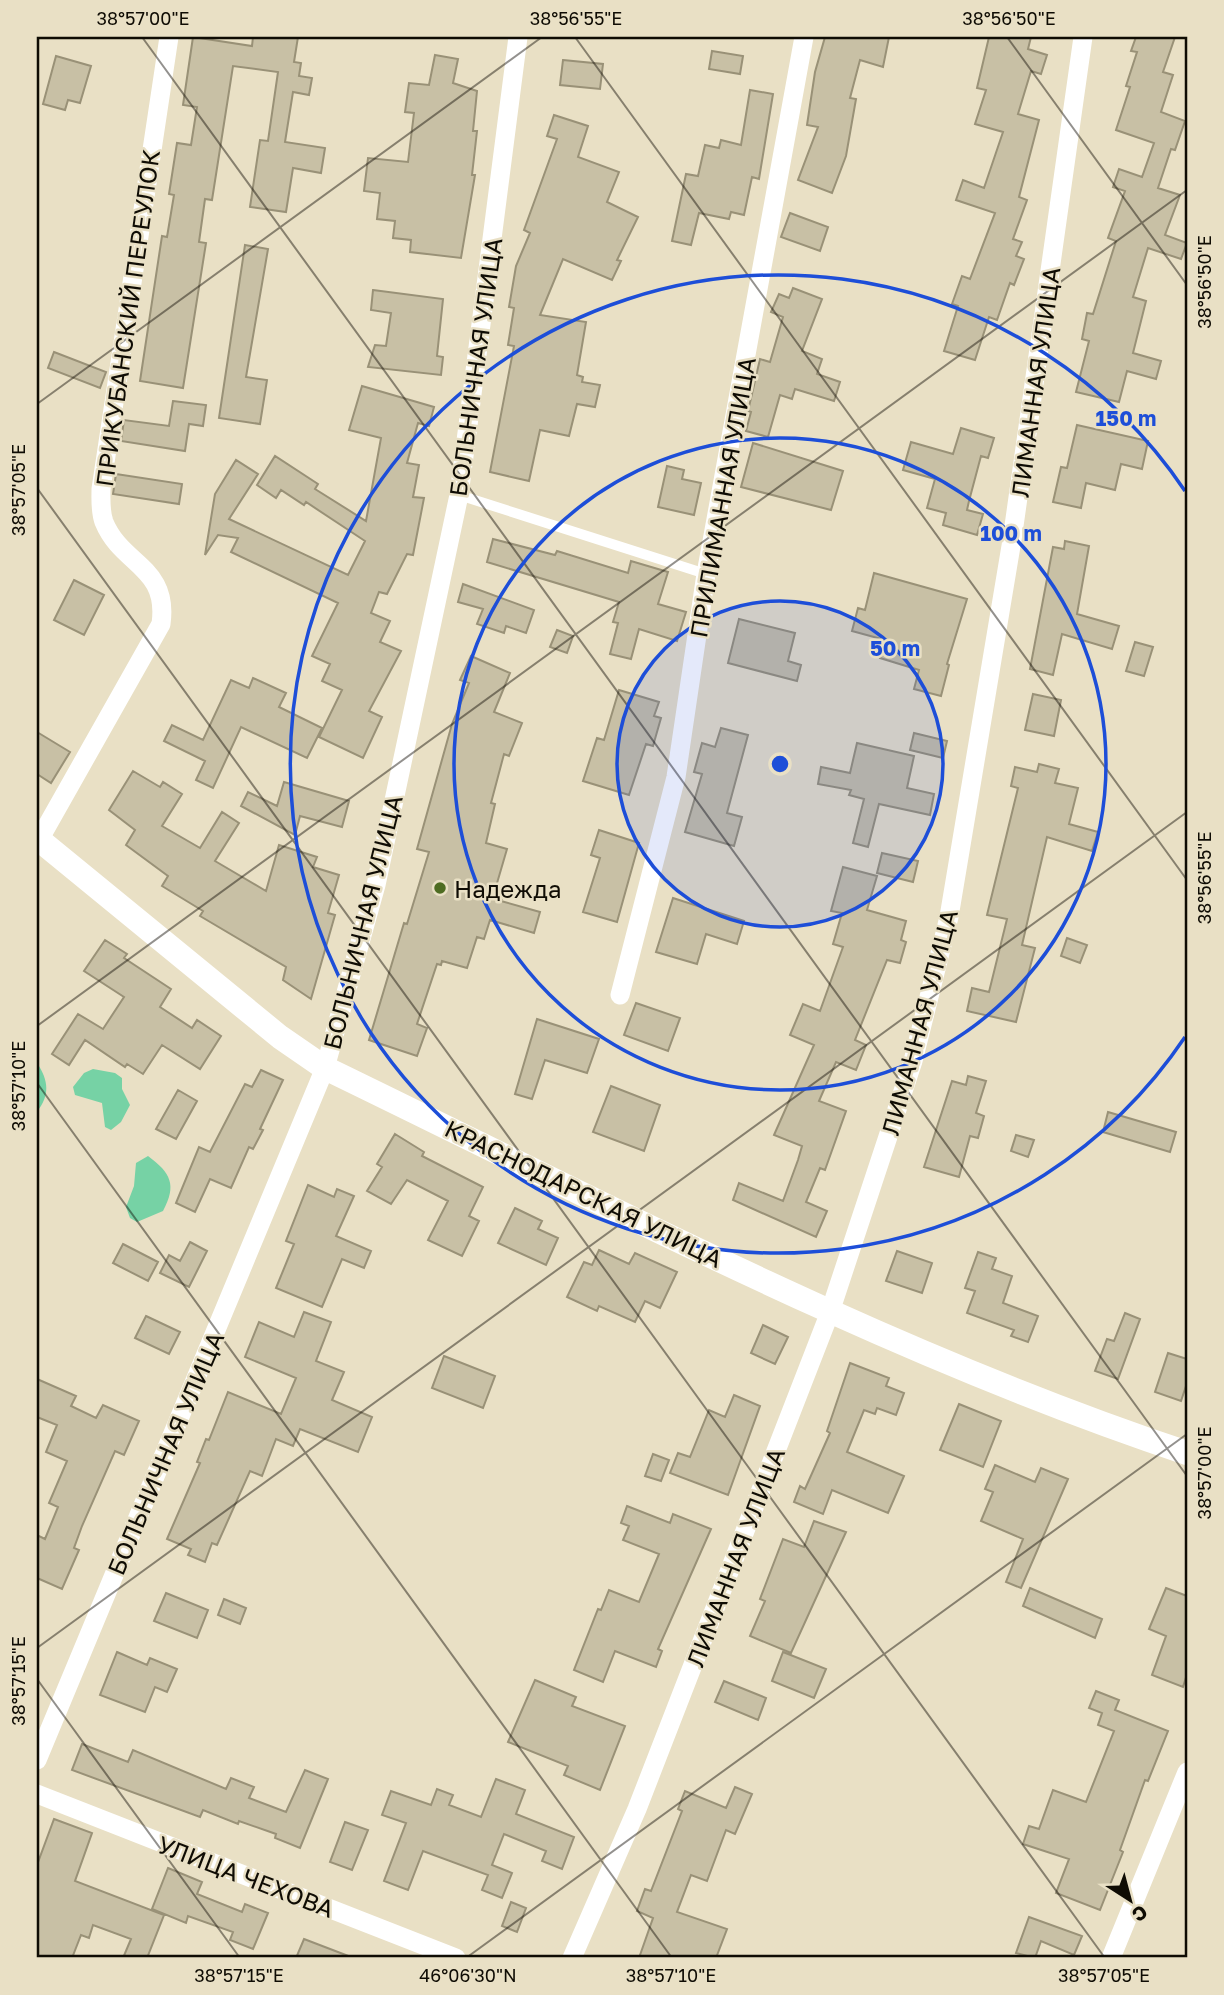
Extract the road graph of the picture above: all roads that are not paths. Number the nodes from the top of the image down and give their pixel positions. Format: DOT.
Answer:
graph roads {
  1 [pos="169,37"];
  2 [pos="518,37"];
  3 [pos="804,37"];
  4 [pos="1083,37"];
  5 [pos="459,495"];
  6 [pos="706,574"];
  7 [pos="38,839"];
  8 [pos="620,995"];
  9 [pos="325,1068"];
  10 [pos="830,1312"];
  11 [pos="1187,1453"];
  12 [pos="37,1760"];
  13 [pos="1187,1772"];
  14 [pos="37,1794"];
  15 [pos="456,1958"];
  16 [pos="572,1958"];
  17 [pos="1111,1958"];
  1 -- 7 [label="street, ПРИКУБАНСКИЙ ПЕРЕУЛОК"];
  2 -- 5 [label="street, БОЛЬНИЧНАЯ УЛИЦА"];
  3 -- 6 [label="street, ПРИЛИМАННАЯ УЛИЦА"];
  4 -- 10 [label="street, ЛИМАННАЯ УЛИЦА"];
  5 -- 6 [label="lane"];
  5 -- 9 [label="street, БОЛЬНИЧНАЯ УЛИЦА"];
  6 -- 8 [label="street, ПРИЛИМАННАЯ УЛИЦА"];
  7 -- 9 [label="street, КРАСНОДАРСКАЯ УЛИЦА"];
  9 -- 10 [label="street, КРАСНОДАРСКАЯ УЛИЦА"];
  9 -- 12 [label="street, БОЛЬНИЧНАЯ УЛИЦА"];
  10 -- 11 [label="street, КРАСНОДАРСКАЯ УЛИЦА"];
  10 -- 16 [label="street, ЛИМАННАЯ УЛИЦА"];
  13 -- 17 [label="street"];
  14 -- 15 [label="street, УЛИЦА ЧЕХОВА"];
}
